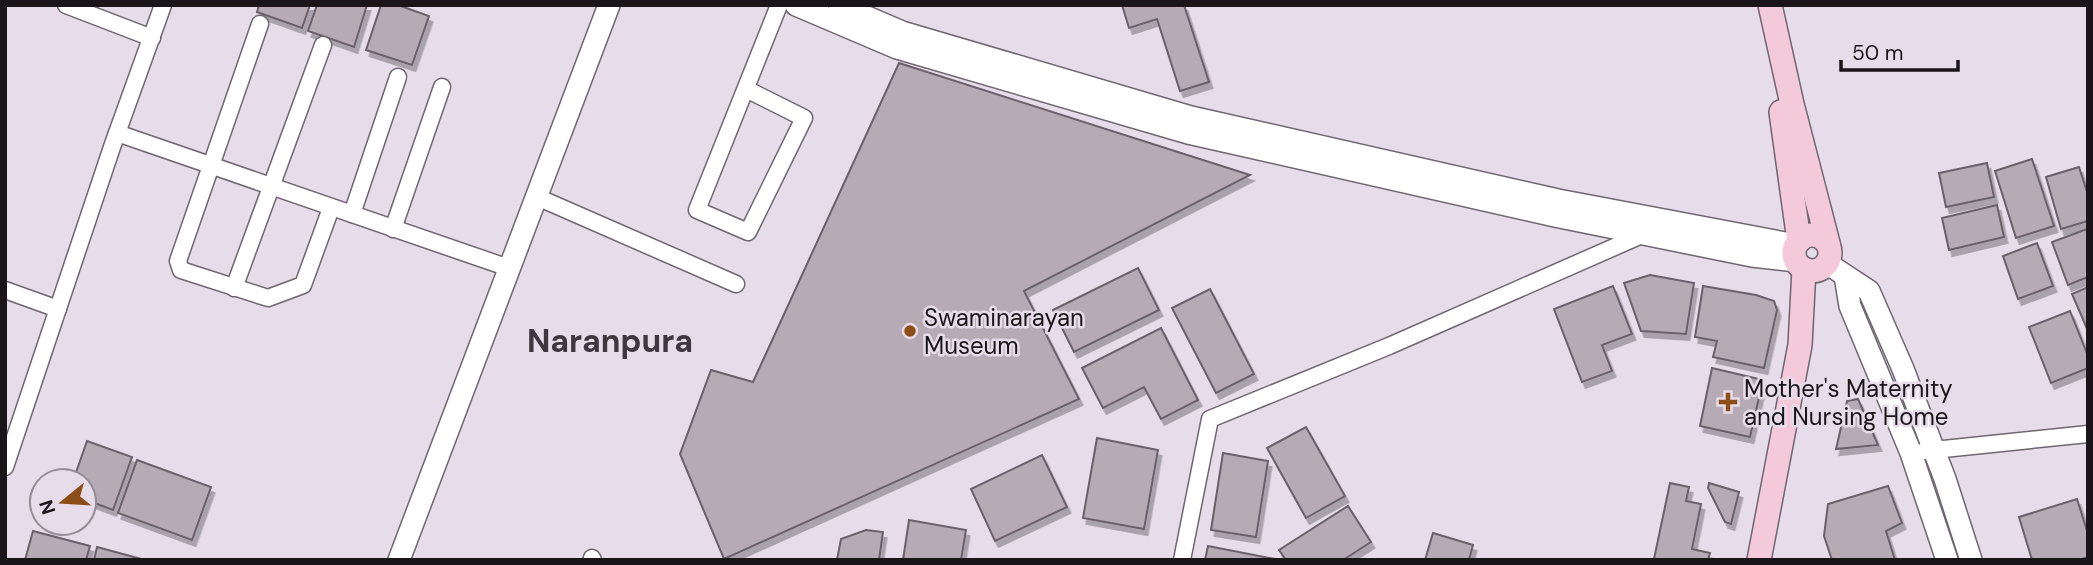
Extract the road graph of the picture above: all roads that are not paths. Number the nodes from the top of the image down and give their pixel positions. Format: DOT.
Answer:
graph roads {
  1 [pos="66,5"];
  2 [pos="163,5"];
  3 [pos="609,5"];
  4 [pos="779,5"];
  5 [pos="796,5"];
  6 [pos="839,5"];
  7 [pos="1758,5"];
  8 [pos="1770,5"];
  9 [pos="260,24"];
  10 [pos="152,38"];
  11 [pos="323,45"];
  12 [pos="398,78"];
  13 [pos="442,87"];
  14 [pos="746,89"];
  15 [pos="117,134"];
  16 [pos="209,167"];
  17 [pos="272,188"];
  18 [pos="537,197"];
  19 [pos="331,208"];
  20 [pos="352,214"];
  21 [pos="393,229"];
  22 [pos="1644,234"];
  23 [pos="1814,259"];
  24 [pos="509,268"];
  25 [pos="736,284"];
  26 [pos="234,288"];
  27 [pos="5,290"];
  28 [pos="58,309"];
  29 [pos="2088,434"];
  30 [pos="1934,450"];
  31 [pos="1911,453"];
  32 [pos="5,467"];
  33 [pos="398,560"];
  34 [pos="1182,560"];
  35 [pos="1759,560"];
  36 [pos="1775,560"];
  37 [pos="1947,560"];
  38 [pos="1971,560"];
  1 -- 10 [label="street"];
  2 -- 10 [label="street"];
  3 -- 18 [label="street"];
  4 -- 14 [label="street"];
  5 -- 22 [label="street"];
  6 -- 23 [label="street"];
  7 -- 23 [label="main road"];
  8 -- 23 [label="main road"];
  9 -- 16 [label="street"];
  10 -- 15 [label="street"];
  11 -- 17 [label="street"];
  12 -- 20 [label="street"];
  13 -- 21 [label="street"];
  14 -- 14 [label="street"];
  15 -- 16 [label="street"];
  15 -- 28 [label="street"];
  16 -- 17 [label="street"];
  16 -- 26 [label="street"];
  17 -- 19 [label="street"];
  17 -- 26 [label="street"];
  18 -- 24 [label="street"];
  18 -- 25 [label="street"];
  19 -- 20 [label="street"];
  19 -- 26 [label="street"];
  20 -- 21 [label="street"];
  21 -- 24 [label="street"];
  22 -- 23 [label="street"];
  22 -- 34 [label="street"];
  23 -- 30 [label="street"];
  23 -- 31 [label="street"];
  23 -- 35 [label="main road"];
  23 -- 36 [label="main road"];
  24 -- 33 [label="street"];
  27 -- 28 [label="street"];
  28 -- 32 [label="street"];
  29 -- 30 [label="street"];
  30 -- 31 [label="street"];
  30 -- 38 [label="street"];
  31 -- 37 [label="street"];
}
